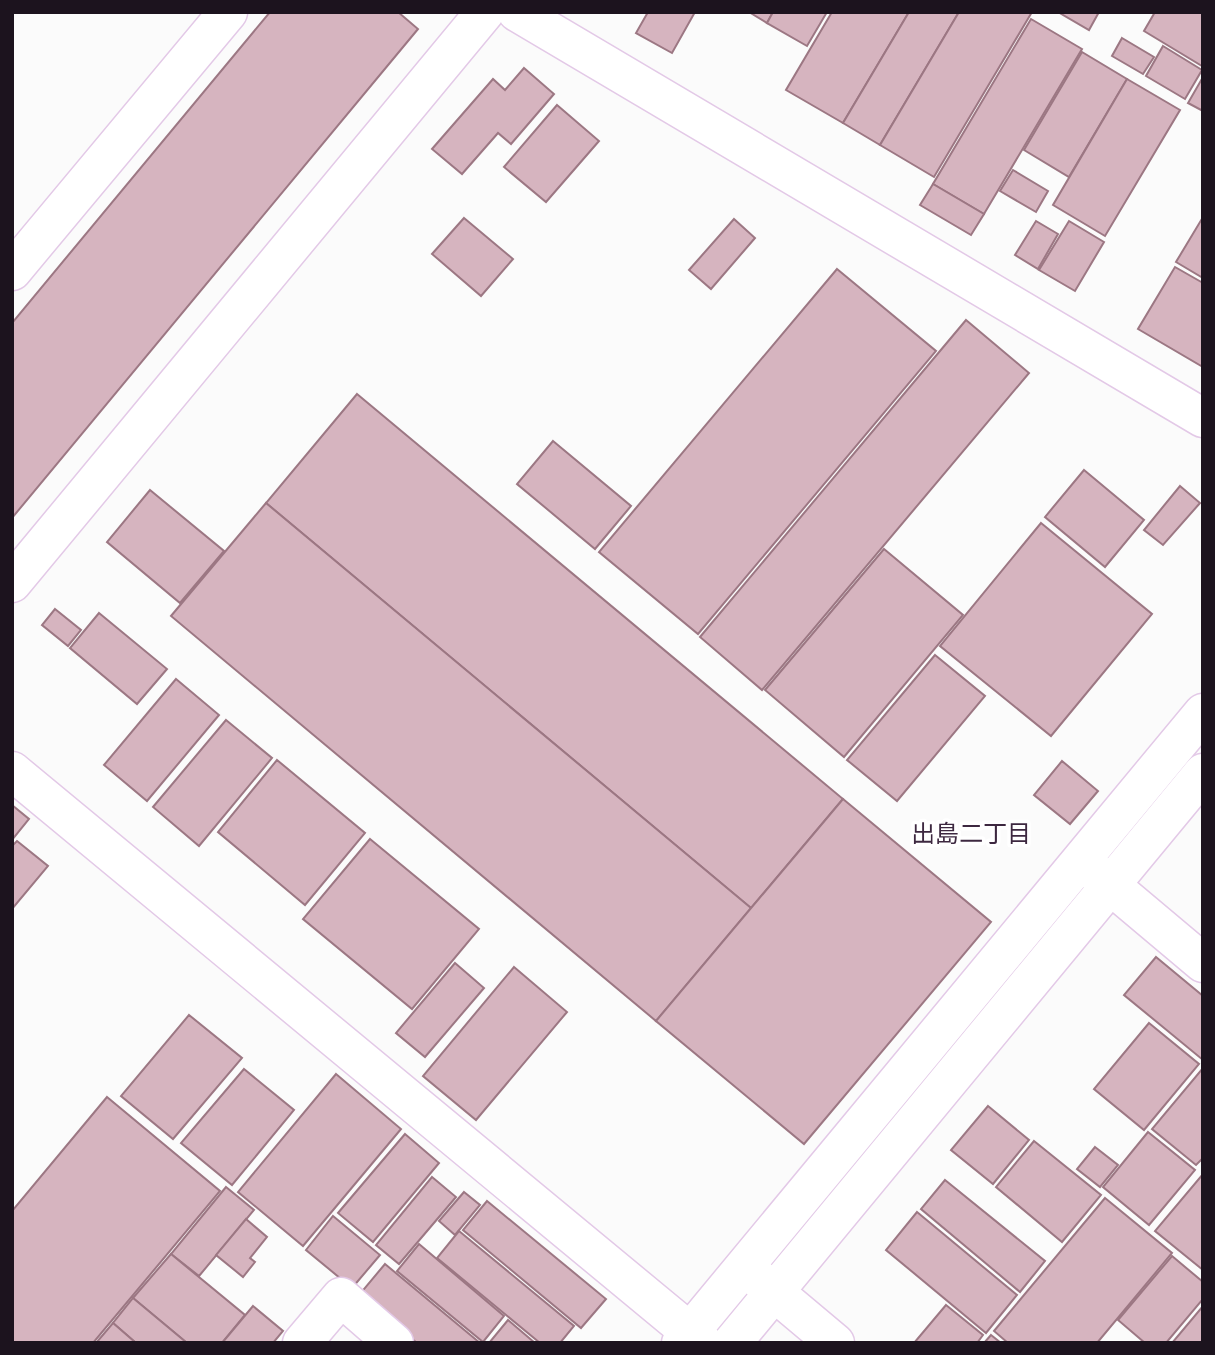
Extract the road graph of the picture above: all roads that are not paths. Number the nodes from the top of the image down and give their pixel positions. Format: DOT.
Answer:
graph roads {
  1 [pos="228,12"];
  2 [pos="485,12"];
  3 [pos="517,12"];
  4 [pos="12,271"];
  5 [pos="1203,418"];
  6 [pos="12,583"];
  7 [pos="1203,713"];
  8 [pos="12,771"];
  9 [pos="1203,774"];
  10 [pos="1080,860"];
  11 [pos="1110,885"];
  12 [pos="1203,963"];
  13 [pos="744,1267"];
  14 [pos="775,1292"];
  15 [pos="691,1339"];
  16 [pos="302,1343"];
  17 [pos="394,1343"];
  18 [pos="732,1343"];
  19 [pos="835,1343"];
  1 -- 4 [label="street"];
  2 -- 6 [label="street"];
  3 -- 5 [label="street"];
  7 -- 10 [label="street"];
  8 -- 15 [label="street"];
  9 -- 11 [label="street"];
  10 -- 11 [label="street"];
  10 -- 13 [label="street"];
  11 -- 12 [label="street"];
  11 -- 14 [label="street"];
  13 -- 14 [label="street"];
  13 -- 15 [label="street"];
  14 -- 18 [label="street"];
  14 -- 19 [label="street"];
  16 -- 17 [label="street"];
}
